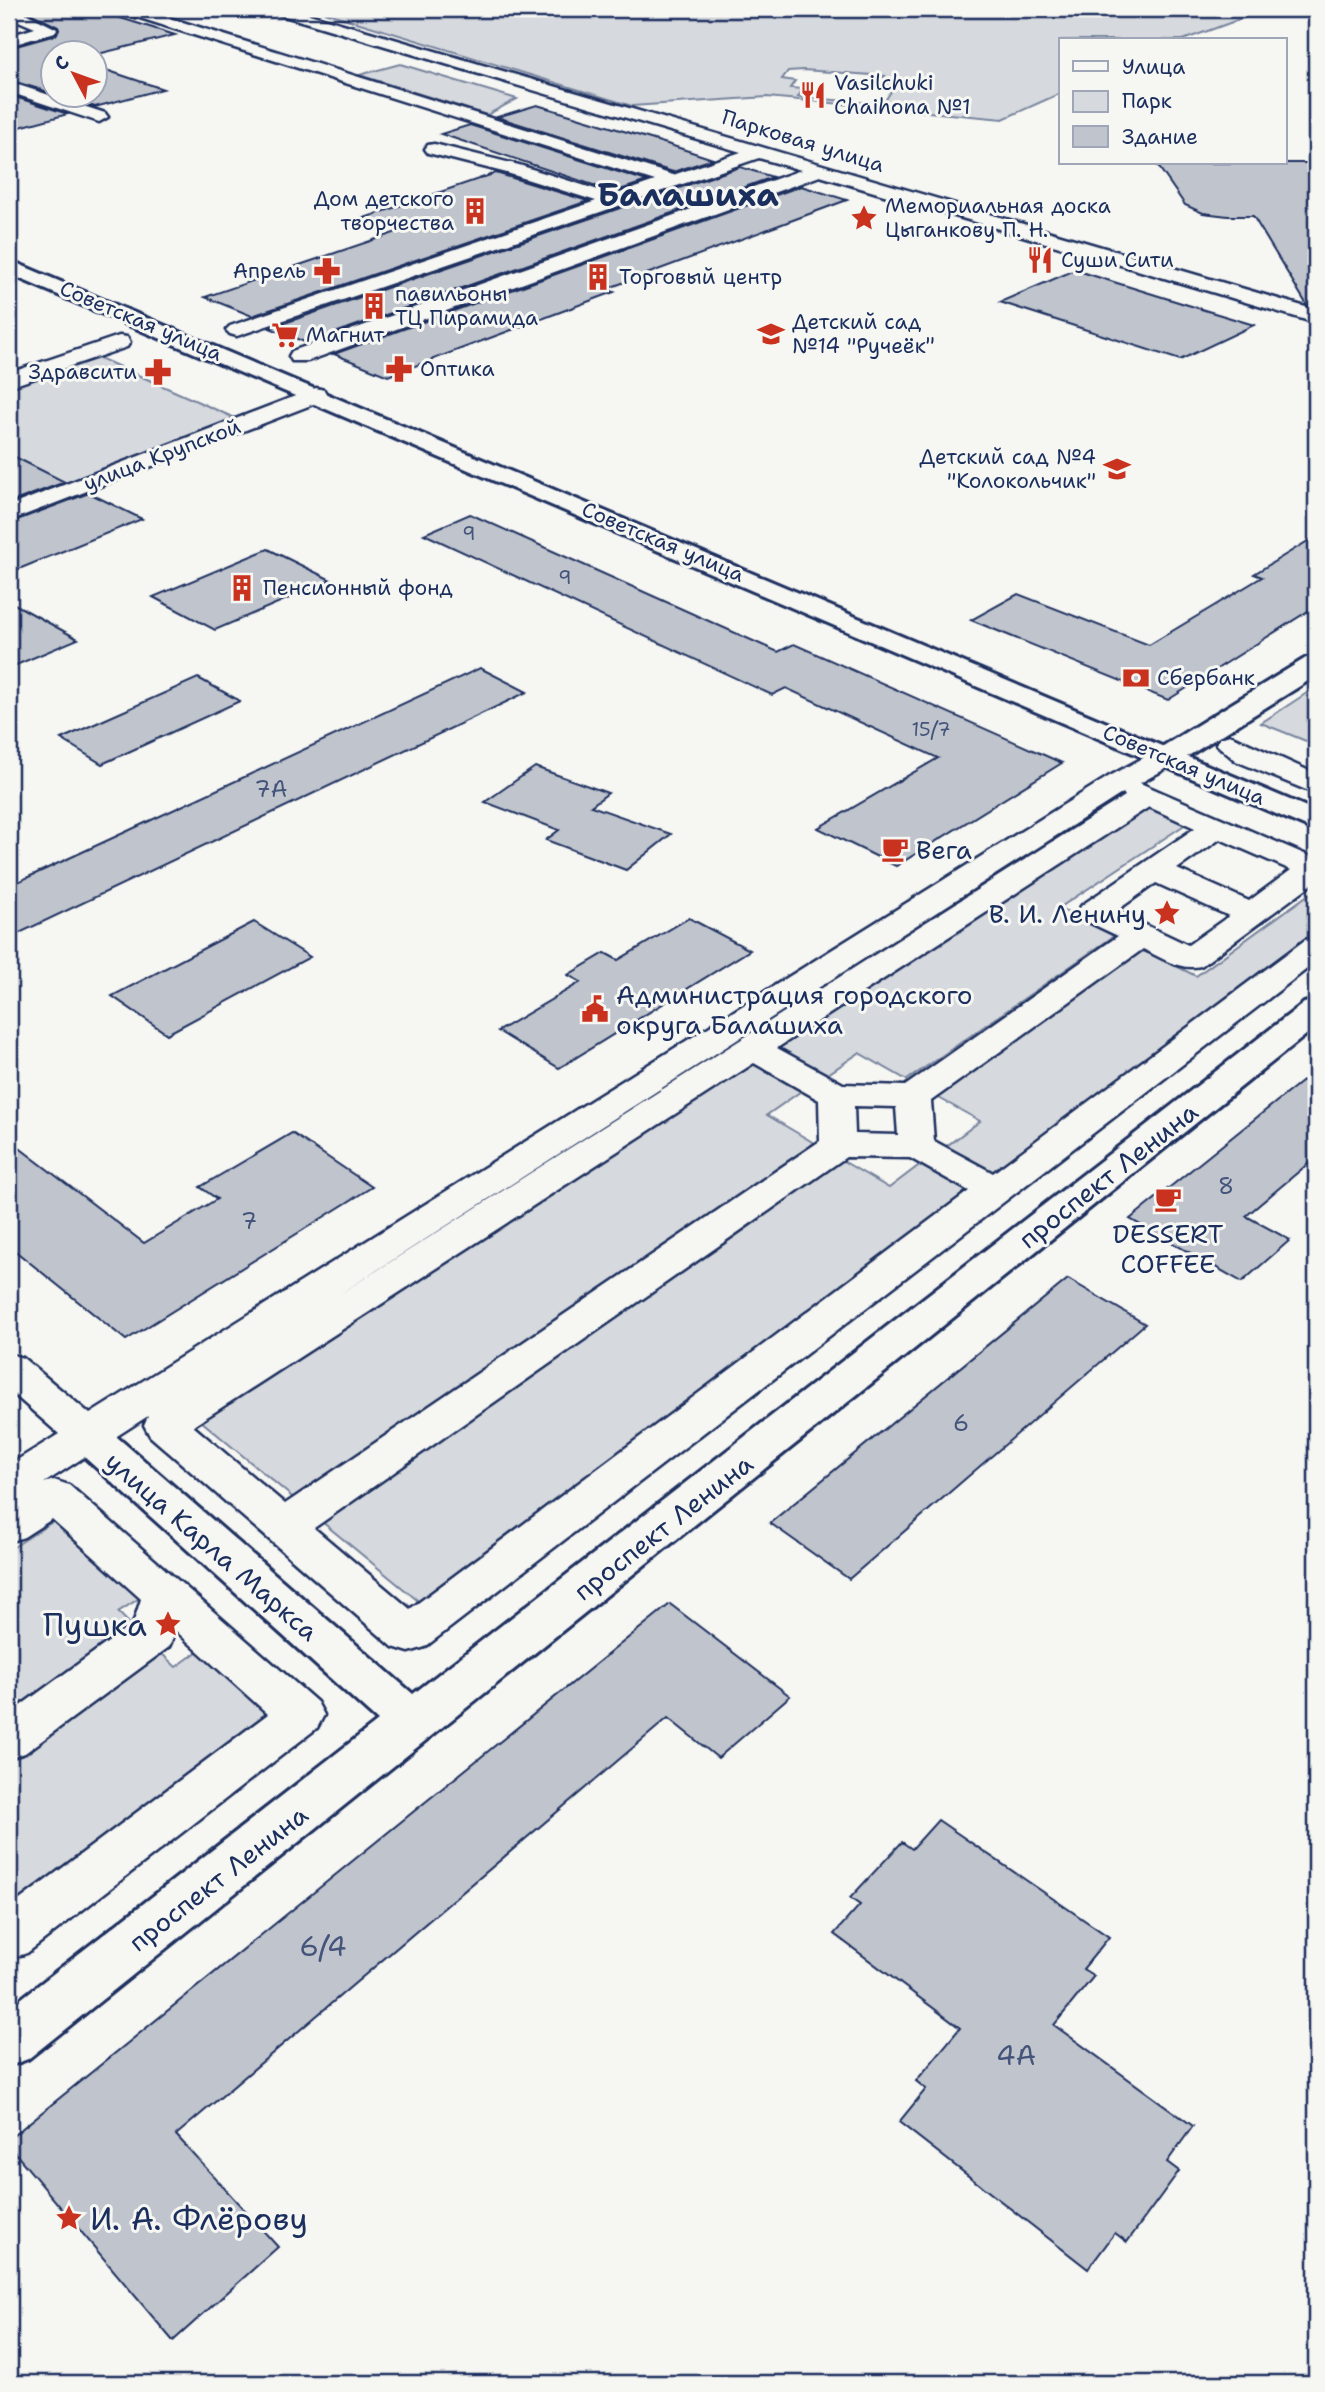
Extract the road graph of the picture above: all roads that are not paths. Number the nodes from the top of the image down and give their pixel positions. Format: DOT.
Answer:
graph roads {
  1 [pos="126,9"];
  2 [pos="276,9"];
  3 [pos="9,11"];
  4 [pos="9,41"];
  5 [pos="9,87"];
  6 [pos="99,117"];
  7 [pos="491,123"];
  8 [pos="759,152"];
  9 [pos="819,170"];
  10 [pos="665,179"];
  11 [pos="612,202"];
  12 [pos="673,222"];
  13 [pos="506,238"];
  14 [pos="569,260"];
  15 [pos="9,266"];
  16 [pos="410,271"];
  17 [pos="474,294"];
  18 [pos="1316,317"];
  19 [pos="237,330"];
  20 [pos="119,342"];
  21 [pos="300,356"];
  22 [pos="9,380"];
  23 [pos="316,395"];
  24 [pos="9,514"];
  25 [pos="1316,664"];
  26 [pos="1230,744"];
  27 [pos="1166,757"];
  28 [pos="1316,785"];
  29 [pos="1316,822"];
  30 [pos="1217,827"];
  31 [pos="1154,870"];
  32 [pos="1315,870"];
  33 [pos="1251,914"];
  34 [pos="1141,935"];
  35 [pos="1316,947"];
  36 [pos="1316,1010"];
  37 [pos="754,1049"];
  38 [pos="836,1095"];
  39 [pos="913,1097"];
  40 [pos="838,1145"];
  41 [pos="917,1147"];
  42 [pos="995,1190"];
  43 [pos="9,1368"];
  44 [pos="86,1435"];
  45 [pos="9,1485"];
  46 [pos="9,1526"];
  47 [pos="284,1527"];
  48 [pos="158,1614"];
  49 [pos="414,1724"];
  50 [pos="9,1739"];
  51 [pos="9,1937"];
  52 [pos="9,2041"];
  1 -- 7 [label="street"];
  2 -- 8 [label="street, Парковая улица"];
  3 -- 4 [label="street"];
  5 -- 6 [label="street"];
  7 -- 10 [label="street"];
  7 -- 11 [label="street"];
  8 -- 9 [label="street, Парковая улица"];
  8 -- 10 [label="street"];
  9 -- 12 [label="street"];
  9 -- 18 [label="street, Парковая улица"];
  10 -- 11 [label="street"];
  11 -- 12 [label="street"];
  11 -- 13 [label="street"];
  12 -- 14 [label="street"];
  13 -- 14 [label="street"];
  13 -- 16 [label="street"];
  14 -- 17 [label="street"];
  15 -- 23 [label="main road, Советская улица"];
  16 -- 17 [label="street"];
  16 -- 19 [label="street"];
  17 -- 21 [label="street"];
  20 -- 22 [label="street"];
  23 -- 24 [label="street, улица Крупской"];
  23 -- 27 [label="main road, Советская улица"];
  25 -- 27 [label="main road"];
  26 -- 28 [label="street"];
  27 -- 29 [label="main road, Советская улица"];
  27 -- 44 [label="street"];
  30 -- 31 [label="street"];
  30 -- 32 [label="street"];
  30 -- 37 [label="street"];
  31 -- 33 [label="street"];
  31 -- 34 [label="street"];
  32 -- 33 [label="street"];
  33 -- 34 [label="street"];
  34 -- 39 [label="street"];
  35 -- 42 [label="street"];
  36 -- 49 [label="main road, проспект Ленина"];
  37 -- 38 [label="street"];
  37 -- 47 [label="street"];
  38 -- 39 [label="street"];
  38 -- 40 [label="street"];
  39 -- 41 [label="street"];
  40 -- 41 [label="street"];
  40 -- 47 [label="street"];
  41 -- 42 [label="street"];
  42 -- 47 [label="street"];
  43 -- 44 [label="street, улица Карла Маркса"];
  44 -- 45 [label="street"];
  44 -- 49 [label="main road, улица Карла Маркса"];
  46 -- 48 [label="street"];
  48 -- 50 [label="street"];
  48 -- 51 [label="street"];
  49 -- 52 [label="main road, проспект Ленина"];
}
